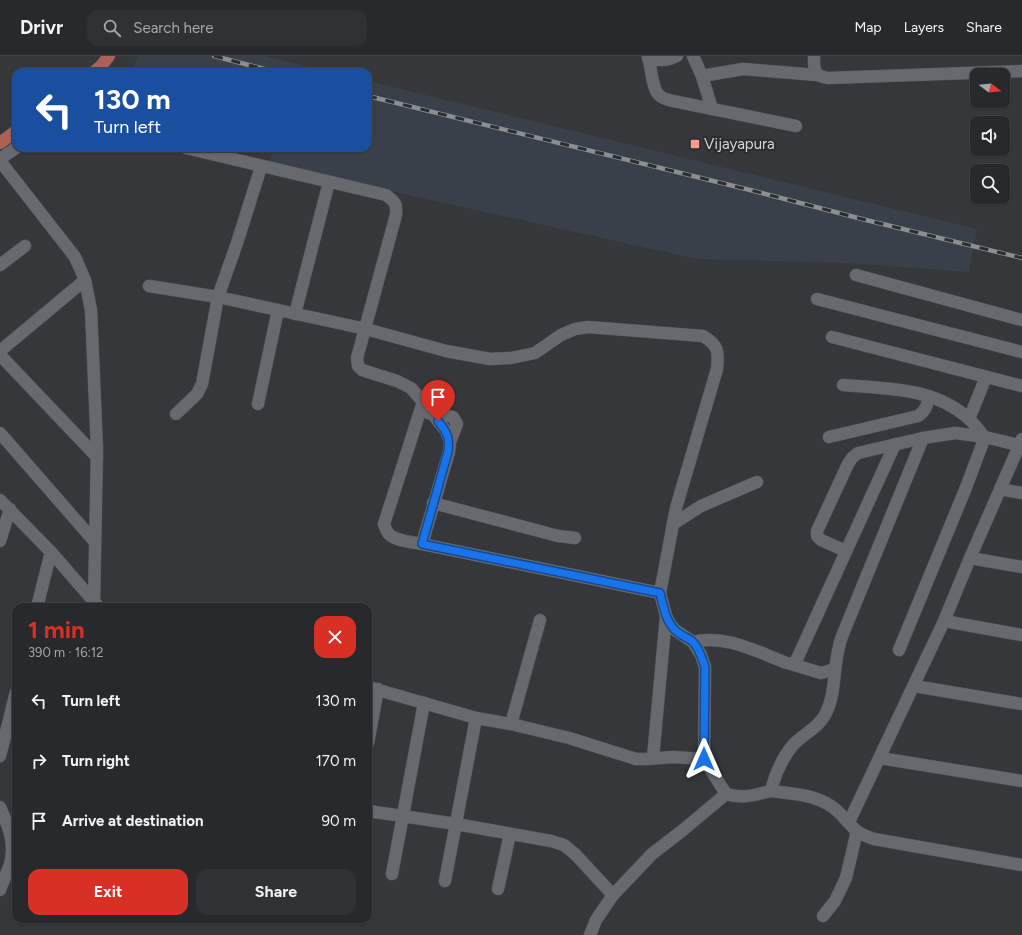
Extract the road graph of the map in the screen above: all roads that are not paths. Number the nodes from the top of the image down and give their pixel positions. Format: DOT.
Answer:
graph roads {
  1 [pos="109,56"];
  2 [pos="677,56"];
  3 [pos="693,56"];
  4 [pos="814,56"];
  5 [pos="648,57"];
  6 [pos="99,68"];
  7 [pos="1022,71"];
  8 [pos="818,75"];
  9 [pos="702,76"];
  10 [pos="712,109"];
  11 [pos="796,126"];
  12 [pos="12,134"];
  13 [pos="1,142"];
  14 [pos="12,151"];
  15 [pos="202,152"];
  16 [pos="0,160"];
  17 [pos="261,167"];
  18 [pos="329,182"];
  19 [pos="25,246"];
  20 [pos="0,265"];
  21 [pos="856,275"];
  22 [pos="85,280"];
  23 [pos="149,286"];
  24 [pos="218,297"];
  25 [pos="817,299"];
  26 [pos="278,310"];
  27 [pos="295,314"];
  28 [pos="1022,320"];
  29 [pos="366,329"];
  30 [pos="832,337"];
  31 [pos="0,351"];
  32 [pos="1022,352"];
  33 [pos="0,355"];
  34 [pos="986,377"];
  35 [pos="843,386"];
  36 [pos="1022,386"];
  37 [pos="929,396"];
  38 [pos="423,402"];
  39 [pos="258,404"];
  40 [pos="430,412"];
  41 [pos="176,414"];
  42 [pos="418,416"];
  43 [pos="969,419"];
  44 [pos="0,433"];
  45 [pos="985,436"];
  46 [pos="829,437"];
  47 [pos="923,438"];
  48 [pos="1021,443"];
  49 [pos="895,444"];
  50 [pos="97,457"];
  51 [pos="757,482"];
  52 [pos="1000,489"];
  53 [pos="1022,493"];
  54 [pos="0,500"];
  55 [pos="433,503"];
  56 [pos="10,509"];
  57 [pos="673,524"];
  58 [pos="575,538"];
  59 [pos="0,541"];
  60 [pos="95,542"];
  61 [pos="422,544"];
  62 [pos="846,551"];
  63 [pos="51,552"];
  64 [pos="970,558"];
  65 [pos="1022,567"];
  66 [pos="660,593"];
  67 [pos="41,603"];
  68 [pos="95,603"];
  69 [pos="97,603"];
  70 [pos="666,616"];
  71 [pos="540,620"];
  72 [pos="944,621"];
  73 [pos="1022,635"];
  74 [pos="693,642"];
  75 [pos="899,650"];
  76 [pos="791,664"];
  77 [pos="835,669"];
  78 [pos="914,686"];
  79 [pos="373,688"];
  80 [pos="372,699"];
  81 [pos="424,703"];
  82 [pos="1022,704"];
  83 [pos="12,708"];
  84 [pos="476,718"];
  85 [pos="511,724"];
  86 [pos="0,756"];
  87 [pos="653,758"];
  88 [pos="880,758"];
  89 [pos="704,759"];
  90 [pos="1022,781"];
  91 [pos="771,791"];
  92 [pos="726,794"];
  93 [pos="0,807"];
  94 [pos="372,812"];
  95 [pos="403,816"];
  96 [pos="456,824"];
  97 [pos="852,827"];
  98 [pos="510,834"];
  99 [pos="12,839"];
  100 [pos="12,851"];
  101 [pos="1022,865"];
  102 [pos="392,874"];
  103 [pos="445,882"];
  104 [pos="498,889"];
  105 [pos="0,890"];
  106 [pos="613,895"];
  107 [pos="823,916"];
  108 [pos="590,935"];
  1 -- 6 [label="main road"];
  2 -- 5 [label="street"];
  3 -- 9 [label="street"];
  4 -- 8 [label="street"];
  5 -- 10 [label="street"];
  7 -- 8 [label="street"];
  8 -- 9 [label="street"];
  9 -- 10 [label="street"];
  10 -- 11 [label="street"];
  12 -- 13 [label="main road"];
  14 -- 16 [label="street"];
  15 -- 17 [label="street"];
  16 -- 22 [label="street"];
  17 -- 18 [label="street"];
  17 -- 24 [label="street"];
  18 -- 27 [label="street"];
  18 -- 29 [label="street"];
  19 -- 20 [label="street"];
  21 -- 28 [label="street"];
  22 -- 31 [label="street"];
  22 -- 50 [label="street"];
  23 -- 24 [label="street"];
  24 -- 26 [label="street"];
  24 -- 41 [label="street"];
  25 -- 32 [label="street"];
  26 -- 27 [label="street"];
  26 -- 39 [label="street"];
  27 -- 29 [label="street"];
  29 -- 38 [label="street"];
  29 -- 57 [label="street"];
  30 -- 34 [label="street"];
  33 -- 50 [label="street"];
  34 -- 36 [label="street"];
  34 -- 43 [label="street"];
  35 -- 37 [label="street"];
  37 -- 43 [label="street"];
  37 -- 46 [label="street"];
  38 -- 40 [label="street"];
  38 -- 42 [label="street"];
  40 -- 42 [label="street"];
  40 -- 55 [label="street"];
  42 -- 61 [label="street"];
  43 -- 45 [label="street"];
  44 -- 60 [label="street"];
  45 -- 47 [label="street"];
  45 -- 48 [label="street"];
  45 -- 75 [label="street"];
  47 -- 49 [label="street"];
  47 -- 77 [label="street"];
  48 -- 52 [label="street"];
  49 -- 62 [label="street"];
  49 -- 62 [label="street"];
  50 -- 60 [label="street"];
  51 -- 57 [label="street"];
  52 -- 53 [label="street"];
  52 -- 64 [label="street"];
  54 -- 56 [label="street"];
  55 -- 58 [label="street"];
  55 -- 61 [label="street"];
  56 -- 59 [label="street"];
  56 -- 63 [label="street"];
  57 -- 66 [label="street"];
  60 -- 69 [label="street"];
  61 -- 66 [label="street"];
  62 -- 76 [label="street"];
  63 -- 67 [label="street"];
  63 -- 68 [label="street"];
  64 -- 65 [label="street"];
  64 -- 72 [label="street"];
  66 -- 70 [label="street"];
  70 -- 74 [label="street"];
  70 -- 87 [label="street"];
  71 -- 85 [label="street"];
  72 -- 73 [label="street"];
  72 -- 78 [label="street"];
  74 -- 76 [label="street"];
  74 -- 89 [label="street"];
  76 -- 77 [label="street"];
  77 -- 91 [label="street"];
  78 -- 82 [label="street"];
  78 -- 88 [label="street"];
  79 -- 80 [label="street"];
  79 -- 81 [label="street"];
  81 -- 84 [label="street"];
  81 -- 95 [label="street"];
  83 -- 86 [label="street"];
  84 -- 85 [label="street"];
  84 -- 96 [label="street"];
  85 -- 87 [label="street"];
  87 -- 89 [label="street"];
  88 -- 90 [label="street"];
  88 -- 97 [label="street"];
  89 -- 92 [label="street"];
  91 -- 92 [label="street"];
  91 -- 97 [label="street"];
  92 -- 106 [label="street"];
  93 -- 99 [label="street"];
  94 -- 95 [label="street"];
  95 -- 96 [label="street"];
  95 -- 102 [label="street"];
  96 -- 98 [label="street"];
  96 -- 103 [label="street"];
  97 -- 101 [label="street"];
  97 -- 107 [label="street"];
  98 -- 104 [label="street"];
  98 -- 106 [label="street"];
  100 -- 105 [label="street"];
  106 -- 108 [label="street"];
}
